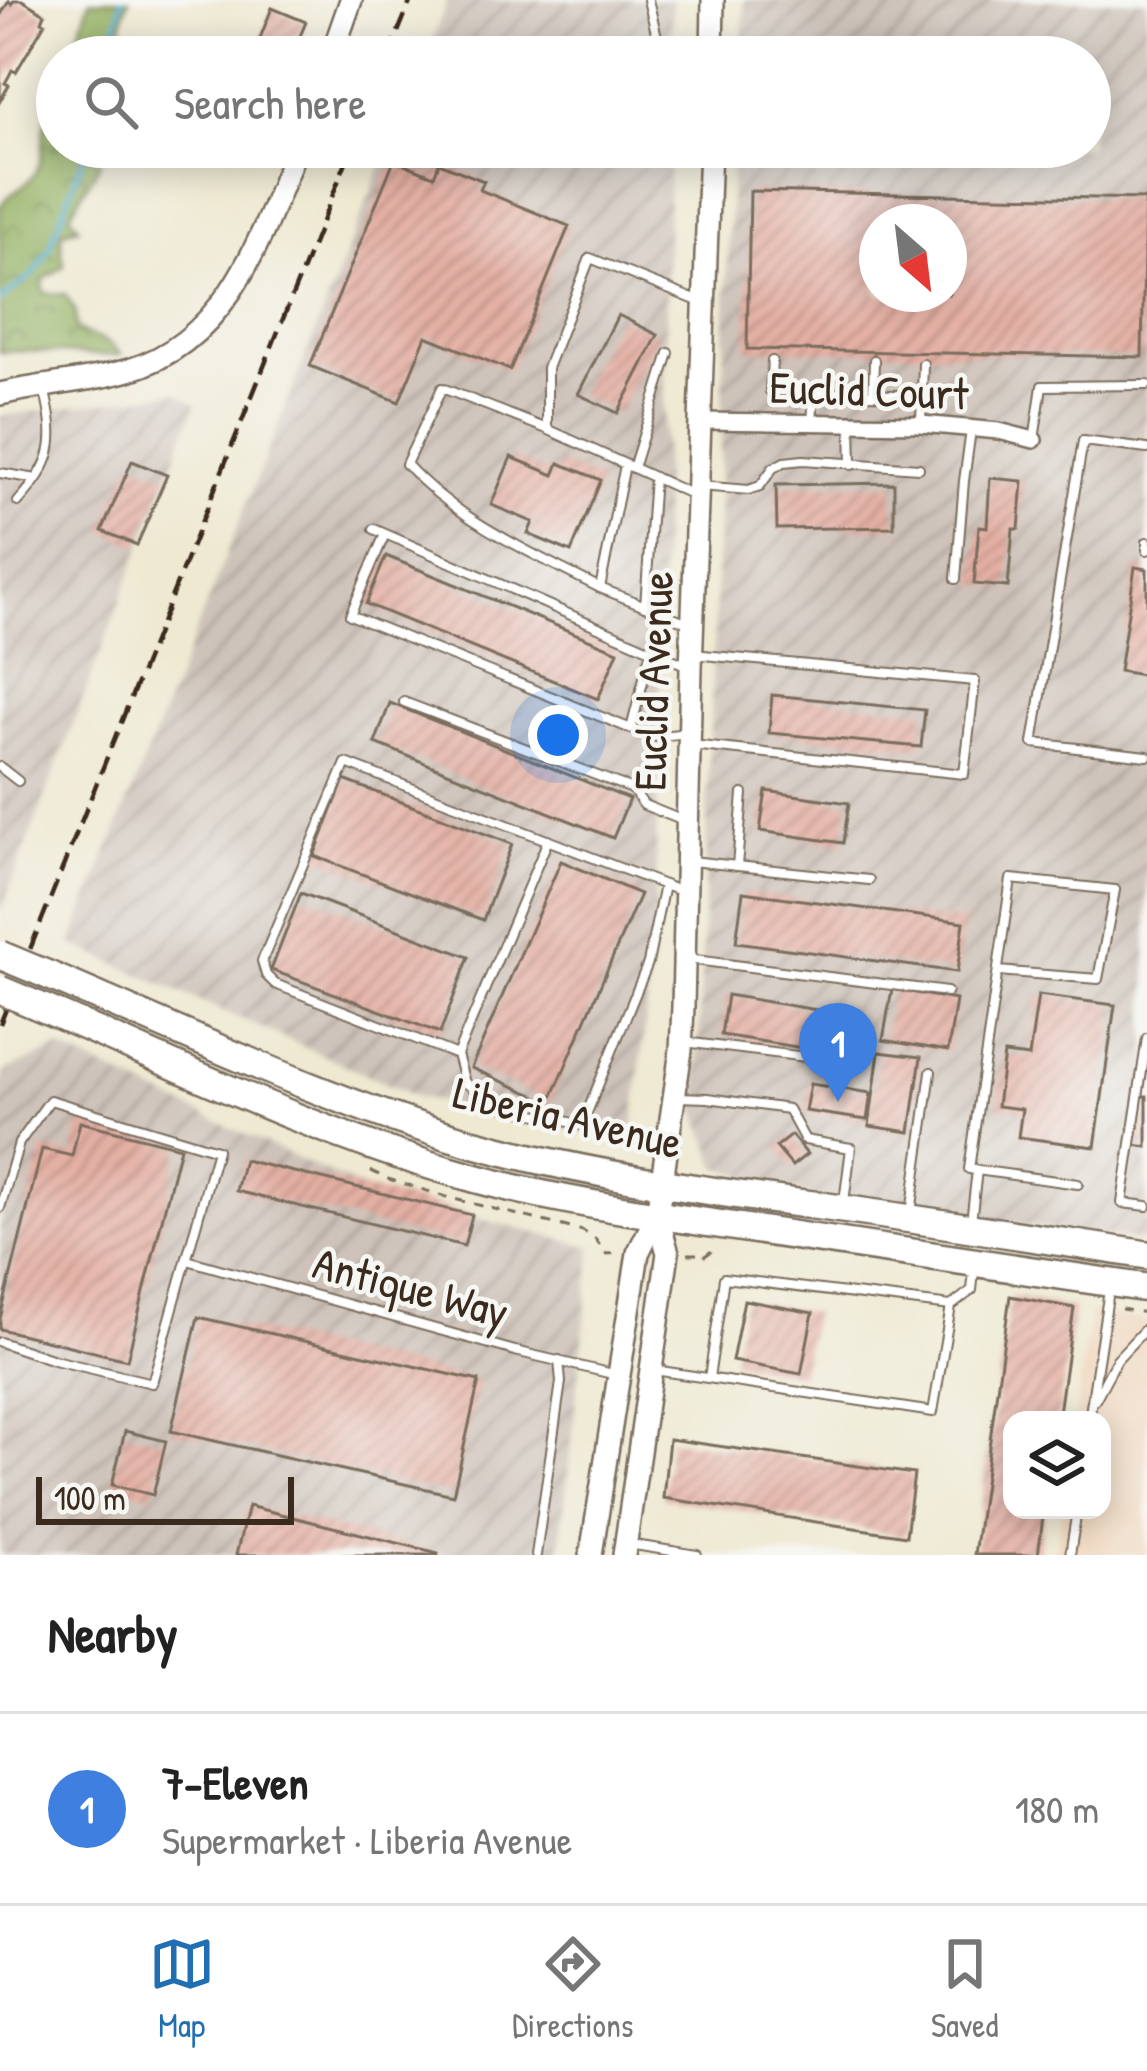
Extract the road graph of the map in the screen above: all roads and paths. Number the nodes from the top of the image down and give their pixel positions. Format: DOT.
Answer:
graph roads {
  1 [pos="351,0"];
  2 [pos="648,0"];
  3 [pos="713,0"];
  4 [pos="338,36"];
  5 [pos="657,36"];
  6 [pos="712,36"];
  7 [pos="288,168"];
  8 [pos="707,168"];
  9 [pos="704,304"];
  10 [pos="669,353"];
  11 [pos="874,360"];
  12 [pos="772,362"];
  13 [pos="923,364"];
  14 [pos="43,384"];
  15 [pos="1147,385"];
  16 [pos="814,392"];
  17 [pos="0,394"];
  18 [pos="873,394"];
  19 [pos="922,395"];
  20 [pos="700,421"];
  21 [pos="812,424"];
  22 [pos="920,424"];
  23 [pos="850,425"];
  24 [pos="971,428"];
  25 [pos="547,430"];
  26 [pos="1034,440"];
  27 [pos="1147,449"];
  28 [pos="852,465"];
  29 [pos="629,466"];
  30 [pos="919,468"];
  31 [pos="0,473"];
  32 [pos="654,477"];
  33 [pos="39,479"];
  34 [pos="697,491"];
  35 [pos="18,502"];
  36 [pos="374,529"];
  37 [pos="385,534"];
  38 [pos="956,579"];
  39 [pos="600,588"];
  40 [pos="645,606"];
  41 [pos="693,625"];
  42 [pos="651,650"];
  43 [pos="692,661"];
  44 [pos="404,702"];
  45 [pos="631,729"];
  46 [pos="690,739"];
  47 [pos="1147,756"];
  48 [pos="0,767"];
  49 [pos="19,781"];
  50 [pos="743,794"];
  51 [pos="688,822"];
  52 [pos="548,840"];
  53 [pos="687,860"];
  54 [pos="737,866"];
  55 [pos="868,880"];
  56 [pos="664,885"];
  57 [pos="686,894"];
  58 [pos="0,955"];
  59 [pos="685,958"];
  60 [pos="998,971"];
  61 [pos="0,990"];
  62 [pos="947,992"];
  63 [pos="1147,1038"];
  64 [pos="682,1042"];
  65 [pos="457,1055"];
  66 [pos="855,1064"];
  67 [pos="932,1072"];
  68 [pos="674,1097"];
  69 [pos="582,1125"];
  70 [pos="623,1133"];
  71 [pos="977,1169"];
  72 [pos="659,1183"];
  73 [pos="1078,1184"];
  74 [pos="1147,1206"];
  75 [pos="0,1208"];
  76 [pos="843,1210"];
  77 [pos="657,1215"];
  78 [pos="910,1220"];
  79 [pos="970,1229"];
  80 [pos="1147,1255"];
  81 [pos="187,1260"];
  82 [pos="975,1262"];
  83 [pos="1110,1282"];
  84 [pos="1147,1288"];
  85 [pos="951,1306"];
  86 [pos="1122,1310"];
  87 [pos="1147,1313"];
  88 [pos="1147,1327"];
  89 [pos="0,1342"];
  90 [pos="559,1360"];
  91 [pos="652,1370"];
  92 [pos="618,1376"];
  93 [pos="709,1378"];
  94 [pos="1091,1407"];
  95 [pos="1090,1411"];
  96 [pos="1076,1519"];
  97 [pos="625,1549"];
  98 [pos="536,1555"];
  99 [pos="591,1555"];
  100 [pos="697,1555"];
  101 [pos="1070,1555"];
  1 -- 4 [label="street"];
  2 -- 5 [label="lane"];
  3 -- 6 [label="street"];
  7 -- 14 [label="street"];
  8 -- 9 [label="street, Euclid Avenue"];
  9 -- 20 [label="street, Euclid Avenue"];
  9 -- 25 [label="lane"];
  10 -- 29 [label="lane"];
  11 -- 18 [label="lane"];
  12 -- 16 [label="lane"];
  13 -- 19 [label="lane"];
  14 -- 17 [label="street"];
  14 -- 33 [label="lane"];
  15 -- 26 [label="lane"];
  16 -- 18 [label="lane"];
  16 -- 21 [label="lane"];
  18 -- 19 [label="lane"];
  19 -- 22 [label="lane"];
  20 -- 21 [label="street, Euclid Court"];
  20 -- 34 [label="street, Euclid Avenue"];
  21 -- 23 [label="street, Euclid Court"];
  22 -- 23 [label="street, Euclid Court"];
  22 -- 24 [label="street, Euclid Court"];
  23 -- 28 [label="lane"];
  24 -- 26 [label="street, Euclid Court"];
  24 -- 38 [label="lane"];
  25 -- 29 [label="lane"];
  25 -- 39 [label="lane"];
  27 -- 47 [label="lane"];
  28 -- 30 [label="lane"];
  28 -- 34 [label="lane"];
  29 -- 32 [label="lane"];
  29 -- 39 [label="lane"];
  31 -- 33 [label="lane"];
  32 -- 34 [label="lane"];
  32 -- 40 [label="lane"];
  33 -- 35 [label="lane"];
  34 -- 41 [label="street, Euclid Avenue"];
  36 -- 37 [label="lane"];
  37 -- 42 [label="lane"];
  37 -- 45 [label="lane"];
  39 -- 40 [label="lane"];
  40 -- 41 [label="lane"];
  41 -- 43 [label="street, Euclid Avenue"];
  42 -- 43 [label="lane"];
  42 -- 45 [label="lane"];
  43 -- 46 [label="street, Euclid Avenue"];
  43 -- 46 [label="lane"];
  44 -- 51 [label="lane"];
  45 -- 46 [label="lane"];
  46 -- 51 [label="street, Euclid Avenue"];
  48 -- 49 [label="lane"];
  50 -- 54 [label="lane"];
  51 -- 53 [label="street, Euclid Avenue"];
  52 -- 56 [label="lane"];
  52 -- 65 [label="lane"];
  52 -- 65 [label="lane"];
  53 -- 54 [label="lane"];
  53 -- 57 [label="street, Euclid Avenue"];
  54 -- 55 [label="lane"];
  56 -- 57 [label="lane"];
  56 -- 69 [label="lane"];
  57 -- 59 [label="street, Euclid Avenue"];
  58 -- 72 [label="highway, Liberia Avenue, bridge"];
  59 -- 62 [label="lane"];
  59 -- 64 [label="street, Euclid Avenue"];
  60 -- 60 [label="lane"];
  60 -- 71 [label="lane"];
  61 -- 77 [label="highway, Liberia Avenue, bridge"];
  63 -- 74 [label="lane"];
  64 -- 66 [label="lane"];
  64 -- 68 [label="street, Euclid Avenue"];
  65 -- 69 [label="lane"];
  67 -- 78 [label="lane"];
  68 -- 72 [label="street, Euclid Avenue"];
  68 -- 76 [label="lane"];
  69 -- 70 [label="lane"];
  71 -- 73 [label="lane"];
  71 -- 79 [label="lane"];
  72 -- 76 [label="highway, Liberia Avenue"];
  72 -- 77 [label="street, Euclid Avenue"];
  75 -- 81 [label="lane"];
  76 -- 78 [label="highway, Liberia Avenue"];
  77 -- 82 [label="highway, Liberia Avenue"];
  77 -- 91 [label="street, Euclid Avenue"];
  77 -- 92 [label="street, Euclid Avenue"];
  78 -- 79 [label="highway, Liberia Avenue"];
  79 -- 80 [label="highway, Liberia Avenue"];
  81 -- 89 [label="lane"];
  81 -- 90 [label="lane, Antique Way"];
  82 -- 83 [label="highway, Liberia Avenue"];
  82 -- 85 [label="lane"];
  83 -- 84 [label="highway, Liberia Avenue"];
  83 -- 94 [label="lane"];
  85 -- 93 [label="lane"];
  85 -- 93 [label="lane"];
  86 -- 87 [label="path"];
  88 -- 94 [label="lane"];
  90 -- 92 [label="lane, Antique Way"];
  90 -- 98 [label="lane"];
  91 -- 93 [label="lane"];
  91 -- 97 [label="street, Euclid Avenue"];
  92 -- 99 [label="street, Euclid Avenue"];
  94 -- 95 [label="lane"];
  96 -- 101 [label="lane"];
  97 -- 100 [label="lane"];
}
